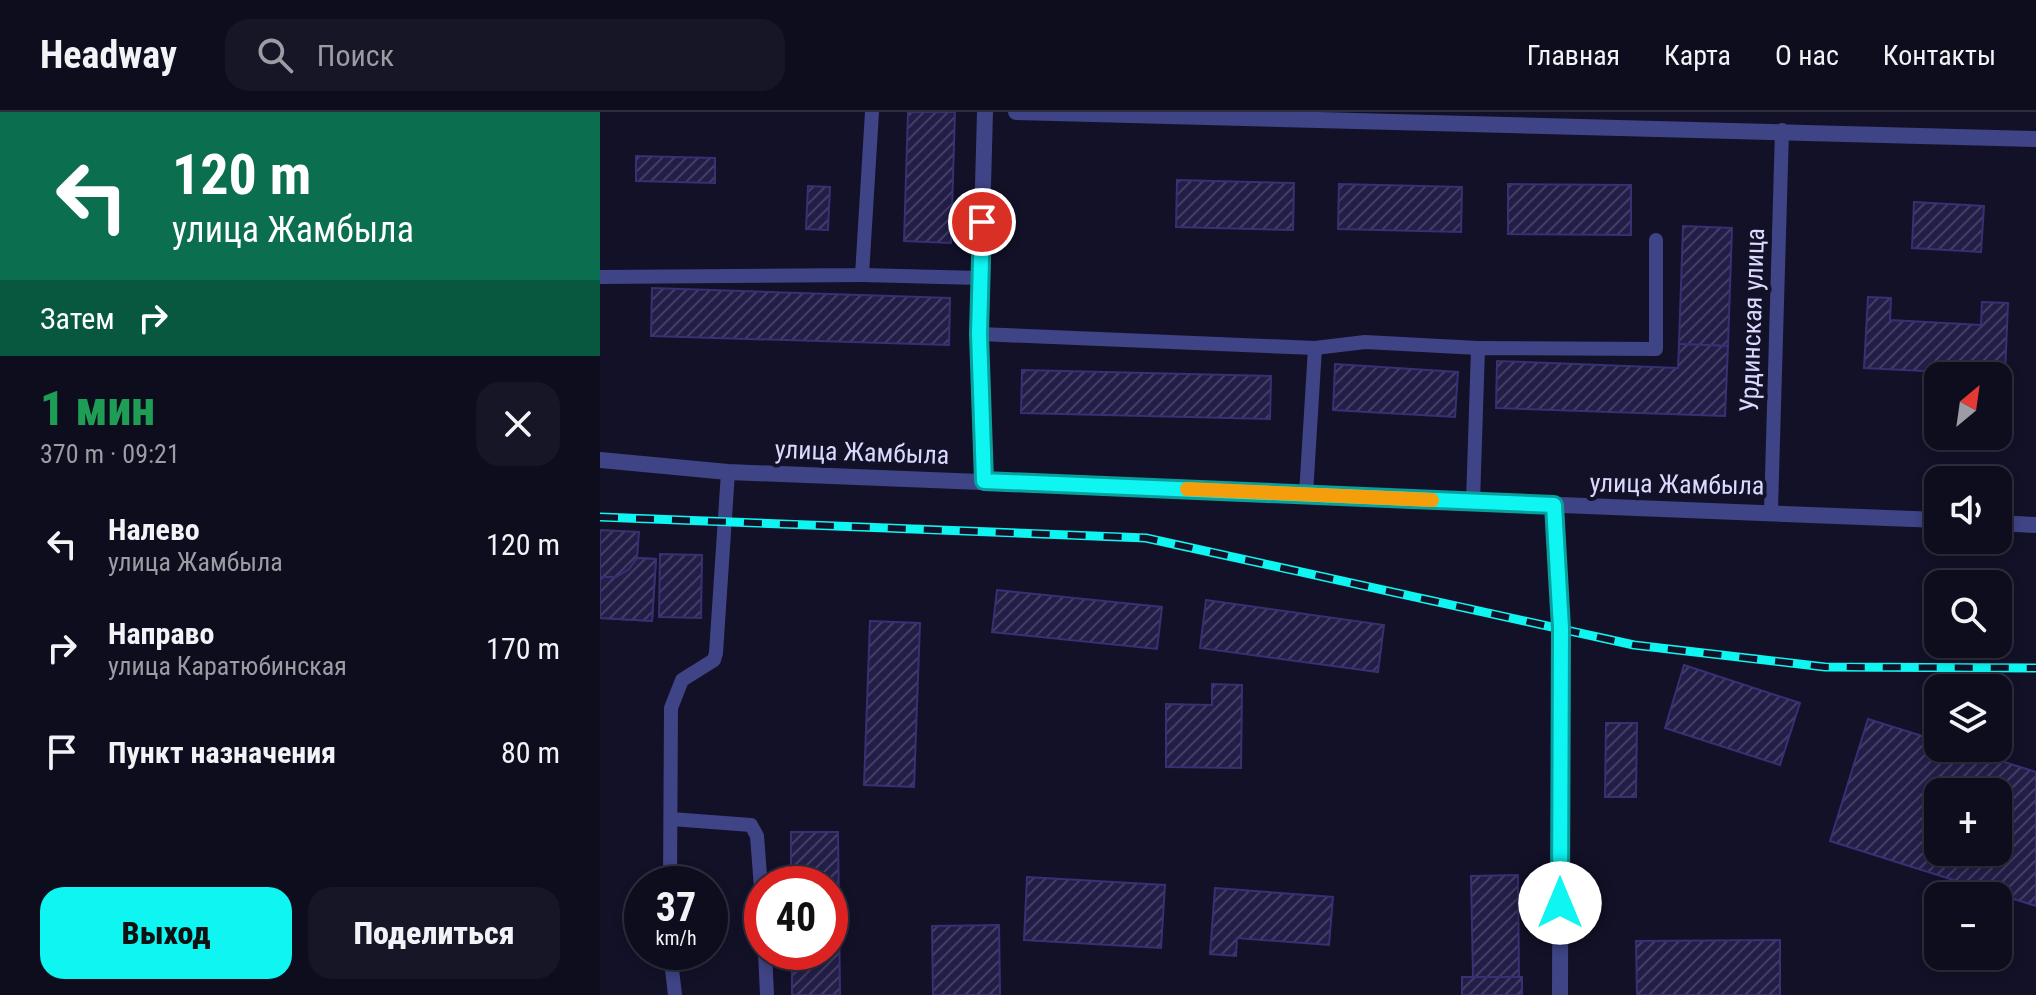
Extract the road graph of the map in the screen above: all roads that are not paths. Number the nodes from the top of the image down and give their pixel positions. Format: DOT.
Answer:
graph roads {
  1 [pos="872,112"];
  2 [pos="985,112"];
  3 [pos="1016,112"];
  4 [pos="1782,130"];
  5 [pos="2036,139"];
  6 [pos="1656,240"];
  7 [pos="862,275"];
  8 [pos="600,277"];
  9 [pos="980,278"];
  10 [pos="979,334"];
  11 [pos="1315,348"];
  12 [pos="1478,348"];
  13 [pos="600,460"];
  14 [pos="728,472"];
  15 [pos="984,481"];
  16 [pos="1306,494"];
  17 [pos="1473,502"];
  18 [pos="1554,505"];
  19 [pos="1771,510"];
  20 [pos="1924,519"];
  21 [pos="2012,524"];
  22 [pos="2036,525"];
  23 [pos="671,819"];
  24 [pos="670,866"];
  25 [pos="759,866"];
  26 [pos="672,970"];
  27 [pos="766,970"];
  28 [pos="675,995"];
  29 [pos="767,995"];
  30 [pos="1560,995"];
  1 -- 7 [label="lane"];
  2 -- 9 [label="street"];
  3 -- 4 [label="street"];
  4 -- 5 [label="street"];
  4 -- 19 [label="lane, Урдинская улица"];
  6 -- 12 [label="lane"];
  7 -- 8 [label="lane"];
  7 -- 9 [label="lane"];
  9 -- 10 [label="street"];
  10 -- 11 [label="lane"];
  10 -- 15 [label="street"];
  11 -- 12 [label="lane"];
  11 -- 16 [label="lane"];
  12 -- 17 [label="lane"];
  13 -- 14 [label="street, улица Жамбыла"];
  14 -- 15 [label="street, улица Жамбыла"];
  14 -- 23 [label="lane"];
  15 -- 16 [label="street, улица Жамбыла"];
  16 -- 17 [label="street, улица Жамбыла"];
  17 -- 18 [label="street, улица Жамбыла"];
  18 -- 19 [label="street, улица Жамбыла"];
  18 -- 30 [label="street"];
  19 -- 20 [label="street, улица Жамбыла"];
  21 -- 22 [label="street"];
  23 -- 24 [label="lane"];
  23 -- 25 [label="lane"];
  26 -- 28 [label="lane"];
  27 -- 29 [label="lane"];
}
